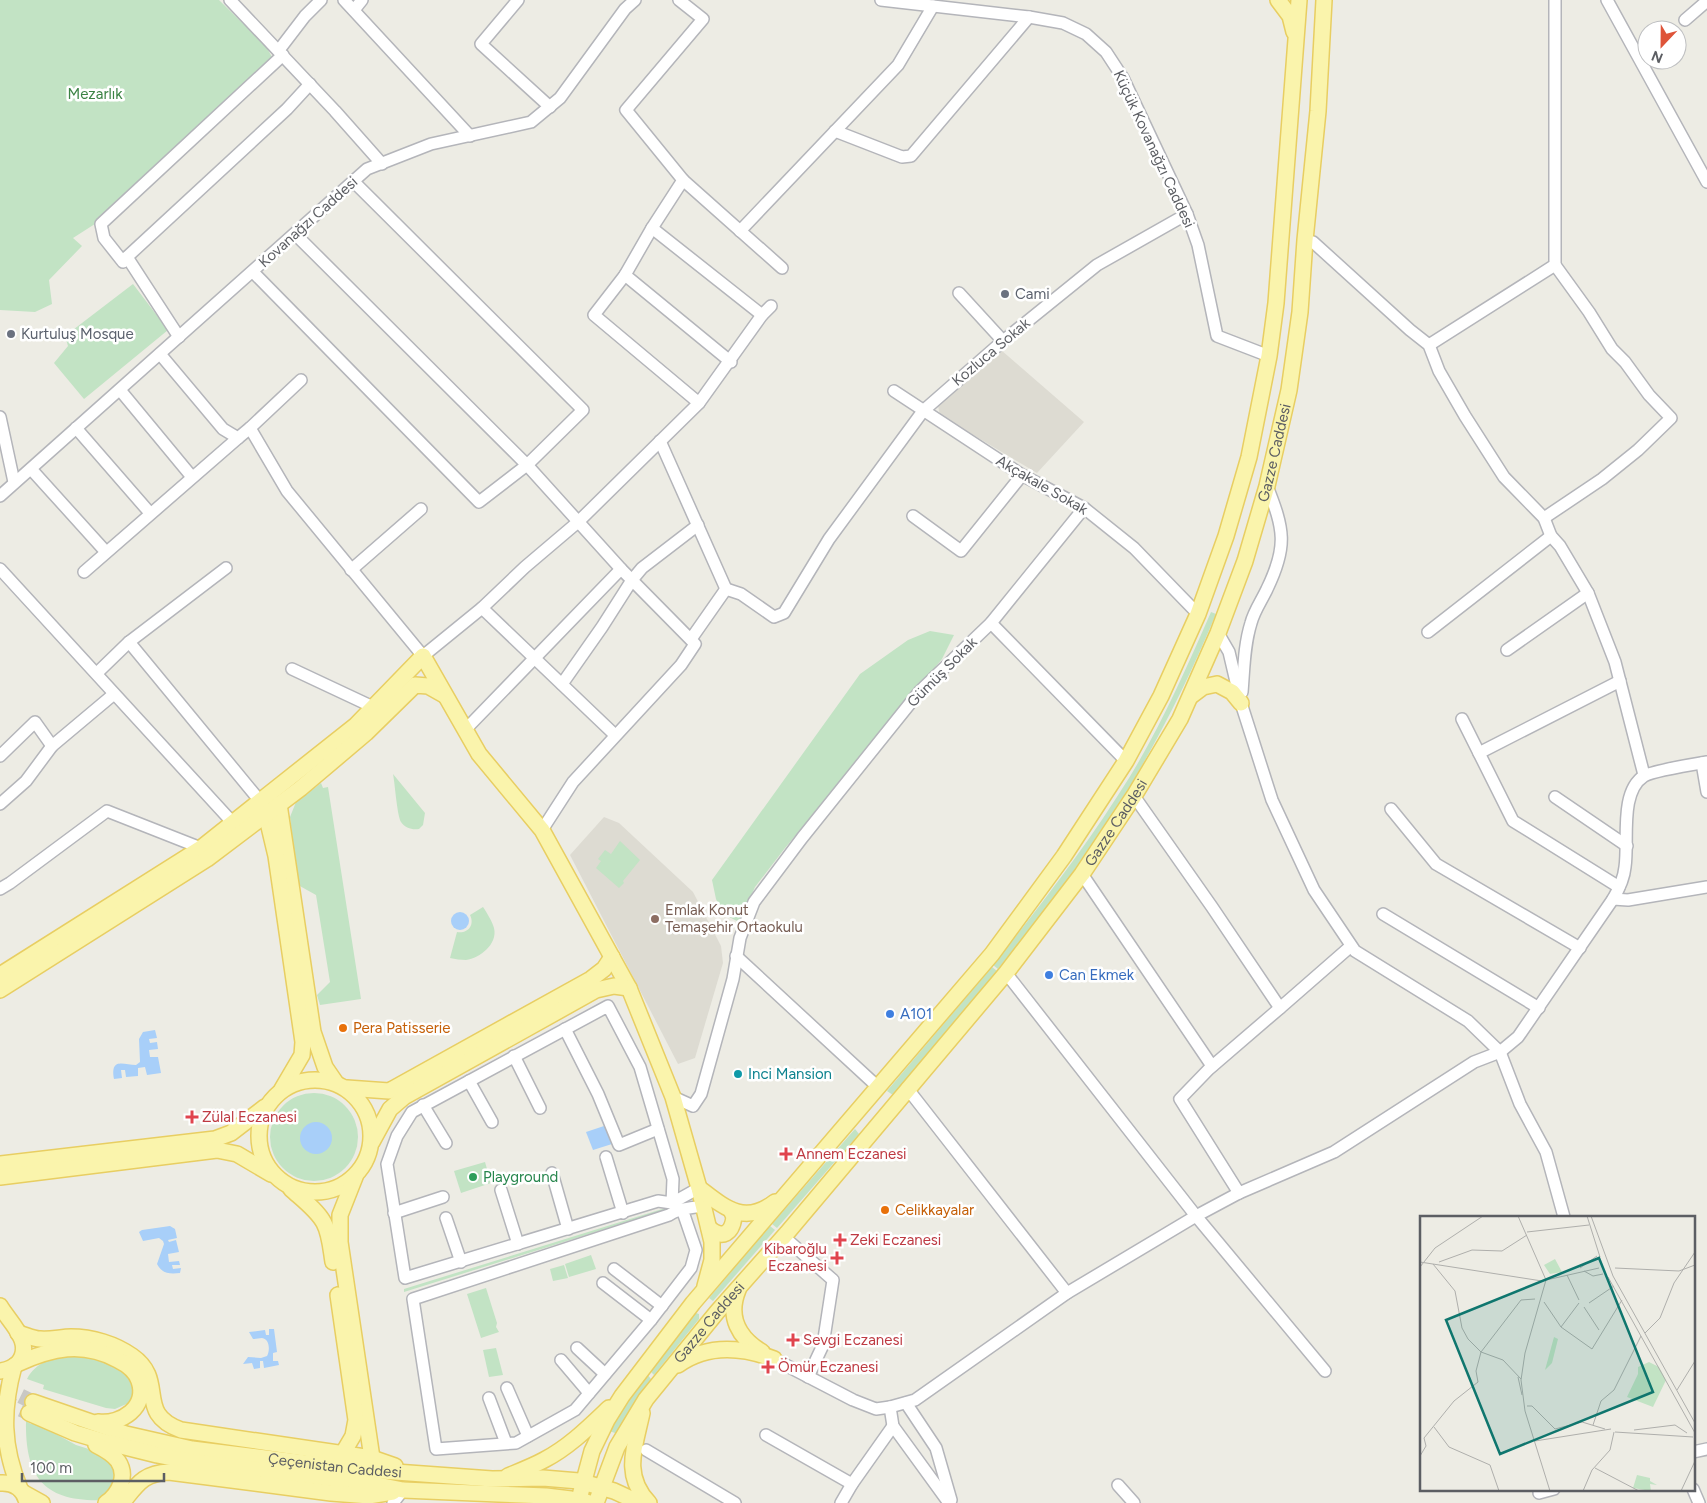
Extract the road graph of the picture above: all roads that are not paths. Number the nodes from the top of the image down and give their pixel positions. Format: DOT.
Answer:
graph roads {
  1 [pos="230,0"];
  2 [pos="321,0"];
  3 [pos="344,0"];
  4 [pos="362,0"];
  5 [pos="518,0"];
  6 [pos="635,0"];
  7 [pos="679,0"];
  8 [pos="881,0"];
  9 [pos="1278,0"];
  10 [pos="1299,0"];
  11 [pos="1324,0"];
  12 [pos="1555,0"];
  13 [pos="1607,0"];
  14 [pos="1707,1"];
  15 [pos="933,6"];
  16 [pos="354,10"];
  17 [pos="1029,17"];
  18 [pos="1685,20"];
  19 [pos="1296,40"];
  20 [pos="281,53"];
  21 [pos="310,84"];
  22 [pos="550,107"];
  23 [pos="835,131"];
  24 [pos="470,136"];
  25 [pos="382,164"];
  26 [pos="683,180"];
  27 [pos="354,182"];
  28 [pos="1707,182"];
  29 [pos="1187,214"];
  30 [pos="652,228"];
  31 [pos="740,231"];
  32 [pos="295,234"];
  33 [pos="1305,240"];
  34 [pos="127,257"];
  35 [pos="1555,265"];
  36 [pos="782,268"];
  37 [pos="253,272"];
  38 [pos="625,275"];
  39 [pos="959,293"];
  40 [pos="771,306"];
  41 [pos="762,315"];
  42 [pos="179,337"];
  43 [pos="1003,341"];
  44 [pos="1430,345"];
  45 [pos="160,354"];
  46 [pos="1269,356"];
  47 [pos="731,362"];
  48 [pos="300,380"];
  49 [pos="120,390"];
  50 [pos="894,390"];
  51 [pos="699,403"];
  52 [pos="923,411"];
  53 [pos="0,417"];
  54 [pos="76,428"];
  55 [pos="250,428"];
  56 [pos="238,438"];
  57 [pos="660,440"];
  58 [pos="527,465"];
  59 [pos="31,469"];
  60 [pos="1022,475"];
  61 [pos="192,477"];
  62 [pos="14,482"];
  63 [pos="1267,486"];
  64 [pos="0,496"];
  65 [pos="1084,508"];
  66 [pos="421,510"];
  67 [pos="150,513"];
  68 [pos="913,516"];
  69 [pos="1544,518"];
  70 [pos="578,522"];
  71 [pos="698,525"];
  72 [pos="1551,536"];
  73 [pos="106,552"];
  74 [pos="226,568"];
  75 [pos="0,569"];
  76 [pos="621,569"];
  77 [pos="351,570"];
  78 [pos="84,572"];
  79 [pos="632,580"];
  80 [pos="726,589"];
  81 [pos="1588,593"];
  82 [pos="482,608"];
  83 [pos="1198,614"];
  84 [pos="991,623"];
  85 [pos="1428,632"];
  86 [pos="1218,633"];
  87 [pos="691,640"];
  88 [pos="129,642"];
  89 [pos="1507,650"];
  90 [pos="423,656"];
  91 [pos="535,658"];
  92 [pos="292,669"];
  93 [pos="97,673"];
  94 [pos="410,679"];
  95 [pos="1620,681"];
  96 [pos="562,684"];
  97 [pos="114,694"];
  98 [pos="445,696"];
  99 [pos="1191,696"];
  100 [pos="1241,703"];
  101 [pos="373,707"];
  102 [pos="1462,720"];
  103 [pos="464,730"];
  104 [pos="615,735"];
  105 [pos="52,746"];
  106 [pos="1479,753"];
  107 [pos="0,756"];
  108 [pos="1126,761"];
  109 [pos="1704,762"];
  110 [pos="1644,775"];
  111 [pos="1707,792"];
  112 [pos="1134,796"];
  113 [pos="1555,797"];
  114 [pos="0,804"];
  115 [pos="279,804"];
  116 [pos="263,807"];
  117 [pos="1391,808"];
  118 [pos="232,823"];
  119 [pos="542,830"];
  120 [pos="1627,846"];
  121 [pos="201,848"];
  122 [pos="1082,874"];
  123 [pos="1619,887"];
  124 [pos="1707,887"];
  125 [pos="0,889"];
  126 [pos="1613,899"];
  127 [pos="1383,914"];
  128 [pos="1351,946"];
  129 [pos="1580,948"];
  130 [pos="736,956"];
  131 [pos="612,957"];
  132 [pos="1006,973"];
  133 [pos="0,975"];
  134 [pos="629,988"];
  135 [pos="0,990"];
  136 [pos="1280,1008"];
  137 [pos="1540,1008"];
  138 [pos="565,1029"];
  139 [pos="1500,1052"];
  140 [pos="514,1056"];
  141 [pos="1212,1066"];
  142 [pos="469,1081"];
  143 [pos="342,1086"];
  144 [pos="879,1088"];
  145 [pos="908,1088"];
  146 [pos="281,1090"];
  147 [pos="673,1097"];
  148 [pos="268,1104"];
  149 [pos="423,1105"];
  150 [pos="540,1108"];
  151 [pos="492,1122"];
  152 [pos="658,1128"];
  153 [pos="372,1142"];
  154 [pos="446,1143"];
  155 [pos="606,1157"];
  156 [pos="53,1164"];
  157 [pos="4,1170"];
  158 [pos="552,1173"];
  159 [pos="273,1175"];
  160 [pos="356,1175"];
  161 [pos="797,1182"];
  162 [pos="288,1186"];
  163 [pos="699,1188"];
  164 [pos="500,1190"];
  165 [pos="1239,1193"];
  166 [pos="443,1197"];
  167 [pos="672,1203"];
  168 [pos="703,1206"];
  169 [pos="682,1209"];
  170 [pos="730,1210"];
  171 [pos="394,1213"];
  172 [pos="623,1213"];
  173 [pos="1196,1216"];
  174 [pos="1564,1216"];
  175 [pos="446,1218"];
  176 [pos="708,1228"];
  177 [pos="568,1229"];
  178 [pos="784,1236"];
  179 [pos="518,1244"];
  180 [pos="460,1262"];
  181 [pos="614,1269"];
  182 [pos="604,1283"];
  183 [pos="740,1285"];
  184 [pos="703,1291"];
  185 [pos="1067,1293"];
  186 [pos="0,1306"];
  187 [pos="662,1306"];
  188 [pos="651,1320"];
  189 [pos="0,1324"];
  190 [pos="17,1331"];
  191 [pos="576,1348"];
  192 [pos="774,1359"];
  193 [pos="562,1360"];
  194 [pos="10,1367"];
  195 [pos="1325,1371"];
  196 [pos="605,1374"];
  197 [pos="667,1374"];
  198 [pos="808,1377"];
  199 [pos="507,1388"];
  200 [pos="589,1393"];
  201 [pos="622,1396"];
  202 [pos="489,1398"];
  203 [pos="644,1403"];
  204 [pos="906,1403"];
  205 [pos="890,1407"];
  206 [pos="31,1408"];
  207 [pos="78,1426"];
  208 [pos="892,1426"];
  209 [pos="766,1435"];
  210 [pos="528,1436"];
  211 [pos="506,1443"];
  212 [pos="1707,1449"];
  213 [pos="646,1450"];
  214 [pos="1694,1452"];
  215 [pos="343,1453"];
  216 [pos="372,1458"];
  217 [pos="413,1473"];
  218 [pos="502,1478"];
  219 [pos="582,1482"];
  220 [pos="0,1483"];
  221 [pos="852,1484"];
  222 [pos="1118,1485"];
  223 [pos="602,1488"];
  224 [pos="403,1490"];
  225 [pos="1552,1490"];
  226 [pos="1693,1490"];
  227 [pos="468,1493"];
  228 [pos="23,1495"];
  229 [pos="1539,1495"];
  230 [pos="372,1499"];
  231 [pos="582,1502"];
  232 [pos="42,1503"];
  233 [pos="106,1503"];
  234 [pos="122,1503"];
  235 [pos="393,1503"];
  236 [pos="505,1503"];
  237 [pos="596,1503"];
  238 [pos="640,1503"];
  239 [pos="649,1503"];
  240 [pos="735,1503"];
  241 [pos="841,1503"];
  242 [pos="951,1503"];
  243 [pos="1134,1503"];
  244 [pos="1699,1503"];
  1 -- 20 [label="street"];
  2 -- 20 [label="street"];
  3 -- 16 [label="street"];
  4 -- 16 [label="street"];
  5 -- 22 [label="street"];
  6 -- 22 [label="street, Kovanağzı Caddesi"];
  7 -- 26 [label="street"];
  8 -- 15 [label="street, Küçük Kovanağzı Caddesi"];
  9 -- 19 [label="main road"];
  10 -- 19 [label="main road, Gazze Caddesi"];
  11 -- 33 [label="main road, Gazze Caddesi"];
  12 -- 35 [label="street"];
  13 -- 28 [label="street"];
  14 -- 18 [label="street"];
  15 -- 17 [label="street, Küçük Kovanağzı Caddesi"];
  15 -- 23 [label="street"];
  16 -- 24 [label="street"];
  17 -- 23 [label="street"];
  17 -- 29 [label="street, Küçük Kovanağzı Caddesi"];
  19 -- 46 [label="main road, Gazze Caddesi"];
  20 -- 21 [label="street"];
  20 -- 34 [label="street"];
  21 -- 25 [label="street"];
  21 -- 34 [label="street"];
  22 -- 24 [label="street, Kovanağzı Caddesi"];
  23 -- 31 [label="street"];
  24 -- 25 [label="street, Kovanağzı Caddesi"];
  25 -- 27 [label="street, Kovanağzı Caddesi"];
  26 -- 30 [label="street"];
  26 -- 31 [label="street"];
  27 -- 32 [label="street, Kovanağzı Caddesi"];
  27 -- 58 [label="street"];
  29 -- 43 [label="street, Kozluca Sokak"];
  29 -- 46 [label="street, Küçük Kovanağzı Caddesi"];
  30 -- 38 [label="street"];
  30 -- 41 [label="street"];
  31 -- 36 [label="street"];
  32 -- 37 [label="street, Kovanağzı Caddesi"];
  32 -- 58 [label="street"];
  33 -- 44 [label="street"];
  33 -- 63 [label="main road, Gazze Caddesi"];
  34 -- 42 [label="street"];
  35 -- 44 [label="street"];
  35 -- 69 [label="street"];
  37 -- 42 [label="street, Kovanağzı Caddesi"];
  37 -- 58 [label="street"];
  38 -- 47 [label="street"];
  38 -- 51 [label="street"];
  39 -- 43 [label="street"];
  40 -- 41 [label="street"];
  41 -- 47 [label="street"];
  42 -- 45 [label="street, Kovanağzı Caddesi"];
  43 -- 52 [label="street, Kozluca Sokak"];
  44 -- 69 [label="street"];
  45 -- 49 [label="street, Kovanağzı Caddesi"];
  45 -- 56 [label="street"];
  46 -- 83 [label="main road, Gazze Caddesi"];
  47 -- 51 [label="street"];
  48 -- 55 [label="street"];
  49 -- 54 [label="street, Kovanağzı Caddesi"];
  49 -- 61 [label="street"];
  50 -- 52 [label="street, Akçakale Sokak"];
  51 -- 57 [label="street"];
  52 -- 60 [label="street, Akçakale Sokak"];
  52 -- 80 [label="street, Kozluca Sokak"];
  53 -- 62 [label="street"];
  54 -- 59 [label="street, Kovanağzı Caddesi"];
  54 -- 67 [label="street"];
  55 -- 56 [label="street"];
  55 -- 77 [label="street"];
  56 -- 61 [label="street"];
  57 -- 70 [label="street"];
  57 -- 71 [label="street"];
  58 -- 70 [label="street"];
  59 -- 62 [label="street, Kovanağzı Caddesi"];
  59 -- 73 [label="street"];
  60 -- 65 [label="street, Akçakale Sokak"];
  60 -- 68 [label="street"];
  61 -- 67 [label="street"];
  62 -- 64 [label="street, Kovanağzı Caddesi"];
  63 -- 86 [label="main road, Gazze Caddesi"];
  63 -- 100 [label="street"];
  65 -- 83 [label="street, Akçakale Sokak"];
  65 -- 84 [label="street, Gümüş Sokak"];
  66 -- 77 [label="street"];
  67 -- 73 [label="street"];
  69 -- 72 [label="street"];
  70 -- 76 [label="street"];
  70 -- 82 [label="street"];
  71 -- 79 [label="street"];
  71 -- 80 [label="street"];
  72 -- 81 [label="street"];
  72 -- 85 [label="street"];
  73 -- 78 [label="street"];
  74 -- 88 [label="street"];
  75 -- 93 [label="street"];
  76 -- 79 [label="street"];
  76 -- 91 [label="street"];
  77 -- 90 [label="street"];
  79 -- 87 [label="street"];
  79 -- 96 [label="street"];
  80 -- 87 [label="street"];
  81 -- 89 [label="street"];
  81 -- 95 [label="street"];
  82 -- 90 [label="street"];
  82 -- 91 [label="street"];
  83 -- 108 [label="main road, Gazze Caddesi"];
  84 -- 108 [label="street"];
  84 -- 130 [label="street, Gümüş Sokak"];
  86 -- 99 [label="main road, Gazze Caddesi"];
  86 -- 100 [label="street"];
  87 -- 104 [label="street"];
  88 -- 93 [label="street"];
  88 -- 116 [label="street"];
  90 -- 94 [label="main road"];
  90 -- 98 [label="main road"];
  91 -- 96 [label="street"];
  91 -- 103 [label="street"];
  92 -- 101 [label="street"];
  93 -- 97 [label="street"];
  94 -- 98 [label="main road"];
  94 -- 101 [label="main road"];
  94 -- 115 [label="main road"];
  95 -- 106 [label="street"];
  95 -- 110 [label="street"];
  96 -- 104 [label="street"];
  97 -- 105 [label="street"];
  97 -- 118 [label="street"];
  98 -- 103 [label="main road"];
  99 -- 100 [label="main road"];
  99 -- 112 [label="main road, Gazze Caddesi"];
  100 -- 128 [label="street"];
  101 -- 116 [label="main road"];
  102 -- 106 [label="street"];
  103 -- 119 [label="main road"];
  104 -- 119 [label="street"];
  105 -- 107 [label="street"];
  105 -- 114 [label="street"];
  106 -- 123 [label="street"];
  108 -- 144 [label="main road, Gazze Caddesi"];
  109 -- 110 [label="street"];
  109 -- 111 [label="street"];
  110 -- 120 [label="street"];
  112 -- 122 [label="main road, Gazze Caddesi"];
  112 -- 136 [label="street"];
  113 -- 120 [label="street"];
  115 -- 116 [label="main road"];
  115 -- 143 [label="main road"];
  116 -- 118 [label="main road"];
  116 -- 135 [label="main road"];
  116 -- 146 [label="main road"];
  117 -- 129 [label="street"];
  118 -- 121 [label="main road"];
  119 -- 131 [label="main road"];
  120 -- 123 [label="street"];
  121 -- 125 [label="street"];
  121 -- 133 [label="main road"];
  122 -- 132 [label="main road, Gazze Caddesi"];
  122 -- 141 [label="street"];
  123 -- 126 [label="street"];
  124 -- 126 [label="street"];
  126 -- 129 [label="street"];
  127 -- 137 [label="street"];
  128 -- 136 [label="street"];
  128 -- 139 [label="street"];
  129 -- 137 [label="street"];
  130 -- 144 [label="street"];
  130 -- 147 [label="street, Gümüş Sokak"];
  131 -- 134 [label="main road"];
  131 -- 143 [label="main road"];
  132 -- 145 [label="main road, Gazze Caddesi"];
  132 -- 173 [label="street"];
  134 -- 147 [label="main road"];
  134 -- 153 [label="main road"];
  136 -- 141 [label="street"];
  137 -- 139 [label="street"];
  138 -- 140 [label="street"];
  138 -- 152 [label="street"];
  138 -- 152 [label="street"];
  139 -- 165 [label="street"];
  139 -- 174 [label="street"];
  140 -- 142 [label="street"];
  140 -- 150 [label="street"];
  141 -- 165 [label="street"];
  142 -- 149 [label="street"];
  142 -- 151 [label="street"];
  143 -- 146 [label="main road"];
  143 -- 153 [label="main road"];
  144 -- 161 [label="main road, Gazze Caddesi"];
  145 -- 178 [label="main road, Gazze Caddesi"];
  145 -- 185 [label="street"];
  146 -- 148 [label="main road"];
  147 -- 163 [label="main road"];
  148 -- 156 [label="main road"];
  148 -- 159 [label="main road"];
  149 -- 154 [label="street"];
  149 -- 171 [label="street"];
  152 -- 167 [label="street"];
  153 -- 160 [label="main road"];
  155 -- 172 [label="street"];
  156 -- 157 [label="main road"];
  156 -- 159 [label="main road"];
  158 -- 177 [label="street"];
  159 -- 162 [label="main road"];
  160 -- 162 [label="main road"];
  160 -- 216 [label="main road"];
  161 -- 170 [label="main road"];
  161 -- 184 [label="main road, Gazze Caddesi"];
  162 -- 215 [label="main road"];
  163 -- 167 [label="street"];
  163 -- 168 [label="main road"];
  163 -- 170 [label="main road"];
  164 -- 179 [label="street"];
  165 -- 173 [label="street"];
  166 -- 171 [label="street"];
  167 -- 172 [label="street"];
  168 -- 169 [label="street"];
  168 -- 176 [label="main road"];
  169 -- 187 [label="street"];
  169 -- 211 [label="street"];
  170 -- 176 [label="main road"];
  171 -- 180 [label="street"];
  172 -- 177 [label="street"];
  173 -- 185 [label="street"];
  173 -- 195 [label="street"];
  175 -- 180 [label="street"];
  176 -- 184 [label="main road"];
  177 -- 179 [label="street"];
  178 -- 183 [label="main road, Gazze Caddesi"];
  178 -- 198 [label="street"];
  179 -- 180 [label="street"];
  181 -- 187 [label="street"];
  182 -- 188 [label="street"];
  183 -- 192 [label="main road"];
  183 -- 197 [label="main road, Gazze Caddesi"];
  184 -- 201 [label="main road, Gazze Caddesi"];
  185 -- 204 [label="street"];
  186 -- 190 [label="main road"];
  187 -- 188 [label="street"];
  188 -- 196 [label="street"];
  189 -- 190 [label="main road"];
  190 -- 194 [label="main road"];
  190 -- 215 [label="main road"];
  191 -- 196 [label="street"];
  192 -- 197 [label="main road"];
  192 -- 198 [label="street"];
  193 -- 200 [label="street"];
  194 -- 207 [label="main road"];
  194 -- 228 [label="main road"];
  196 -- 200 [label="street"];
  197 -- 203 [label="main road, Gazze Caddesi"];
  198 -- 205 [label="street"];
  199 -- 210 [label="street"];
  200 -- 210 [label="street"];
  201 -- 218 [label="main road"];
  201 -- 219 [label="main road, Gazze Caddesi"];
  202 -- 211 [label="street"];
  203 -- 223 [label="main road, Gazze Caddesi"];
  203 -- 239 [label="main road"];
  204 -- 205 [label="street"];
  204 -- 242 [label="street"];
  205 -- 208 [label="street"];
  206 -- 207 [label="main road, Çeçenistan Caddesi"];
  207 -- 217 [label="main road, Çeçenistan Caddesi"];
  207 -- 224 [label="main road, Çeçenistan Caddesi"];
  207 -- 233 [label="main road"];
  208 -- 221 [label="street"];
  208 -- 242 [label="street"];
  209 -- 221 [label="street"];
  210 -- 211 [label="street"];
  212 -- 214 [label="street"];
  213 -- 240 [label="street"];
  215 -- 216 [label="main road"];
  216 -- 217 [label="main road"];
  217 -- 218 [label="main road, Çeçenistan Caddesi"];
  218 -- 219 [label="main road, Çeçenistan Caddesi"];
  219 -- 223 [label="main road, Çeçenistan Caddesi"];
  219 -- 231 [label="main road, Gazze Caddesi"];
  220 -- 228 [label="main road"];
  221 -- 241 [label="street"];
  222 -- 243 [label="street"];
  223 -- 237 [label="main road, Gazze Caddesi"];
  223 -- 238 [label="main road, Çeçenistan Caddesi"];
  224 -- 227 [label="main road, Çeçenistan Caddesi"];
  224 -- 230 [label="main road"];
  224 -- 235 [label="street"];
  225 -- 229 [label="street"];
  226 -- 244 [label="street"];
  227 -- 231 [label="main road, Çeçenistan Caddesi"];
  227 -- 236 [label="main road"];
  228 -- 232 [label="main road"];
  230 -- 234 [label="main road"];
}
